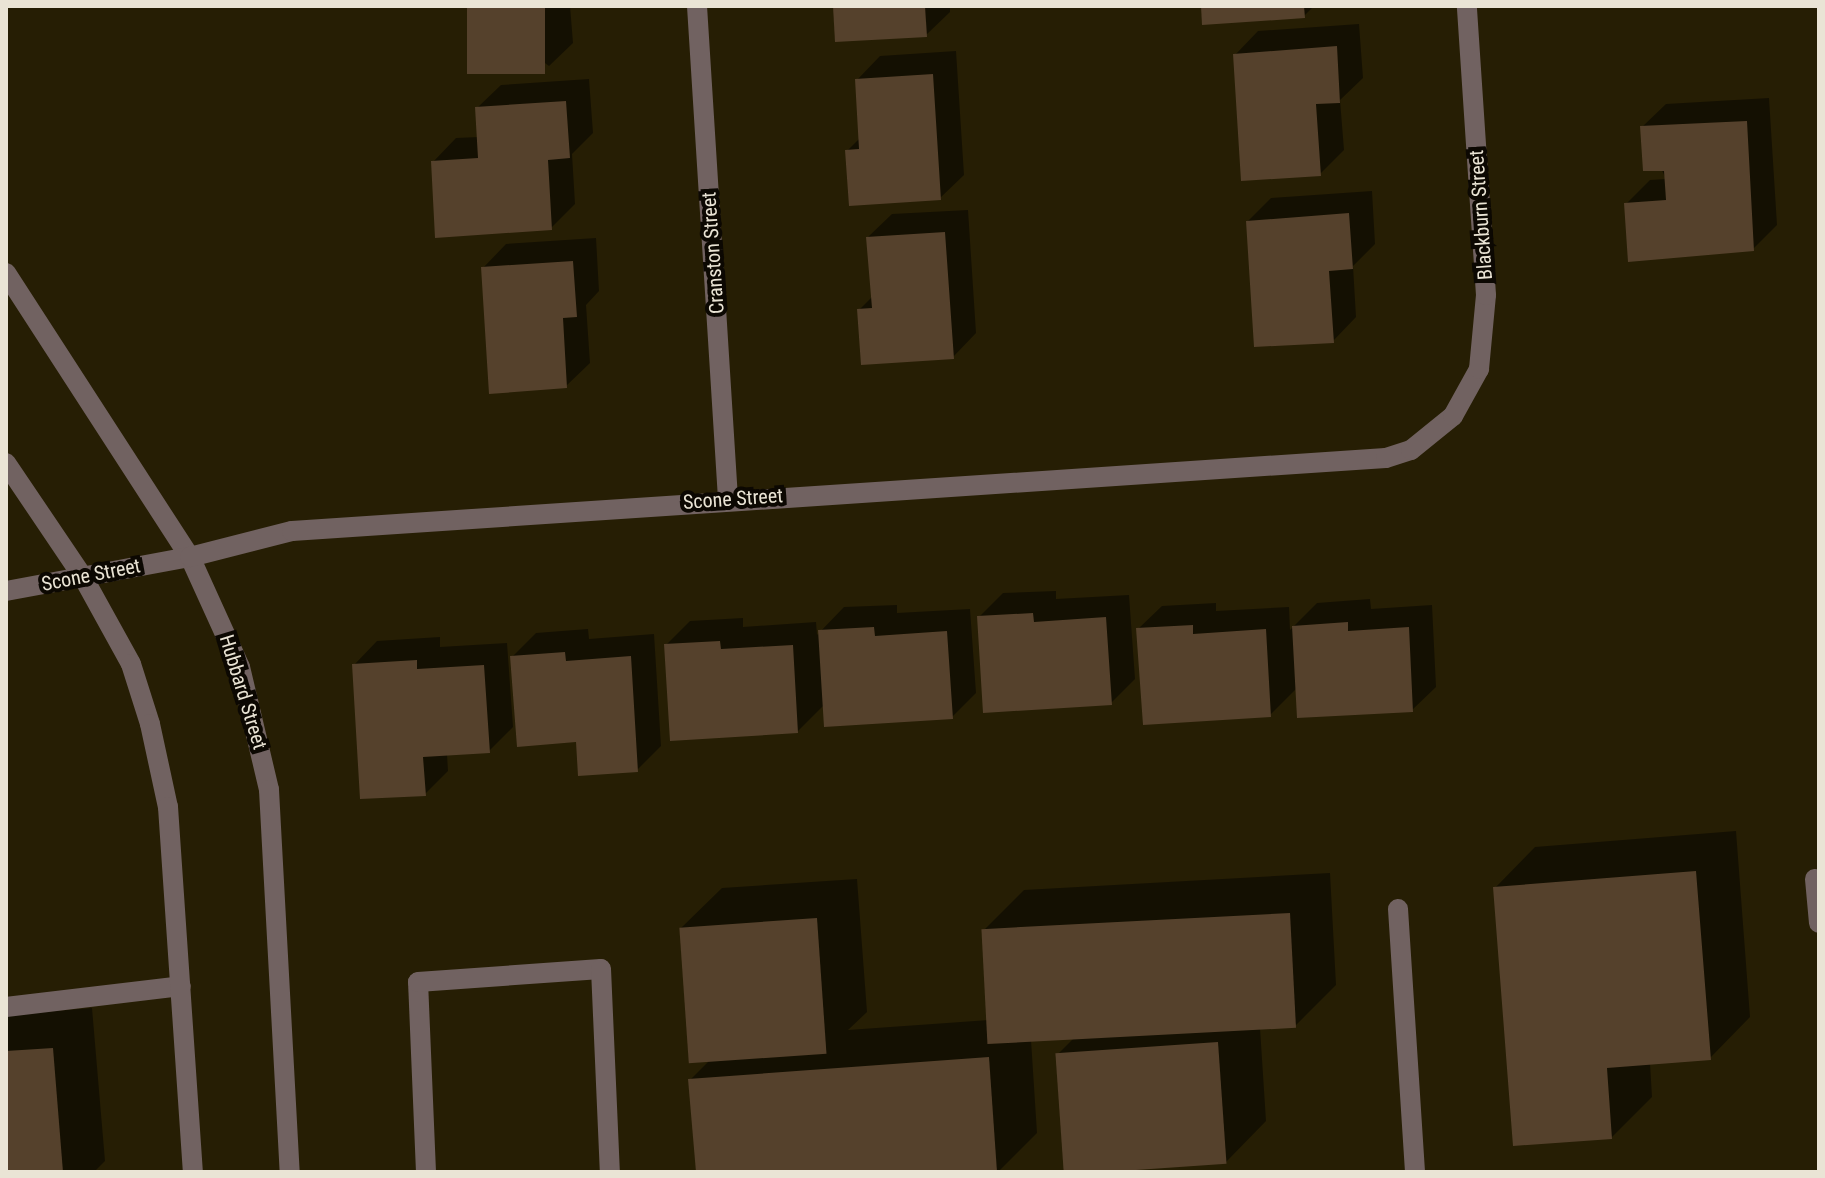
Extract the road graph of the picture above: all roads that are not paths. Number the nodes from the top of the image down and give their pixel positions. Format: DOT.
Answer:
graph roads {
  1 [pos="697,6"];
  2 [pos="1467,6"];
  3 [pos="6,273"];
  4 [pos="1453,416"];
  5 [pos="6,463"];
  6 [pos="728,500"];
  7 [pos="190,557"];
  8 [pos="83,577"];
  9 [pos="6,591"];
  10 [pos="1815,879"];
  11 [pos="1398,909"];
  12 [pos="1819,923"];
  13 [pos="181,986"];
  14 [pos="6,1007"];
  15 [pos="193,1172"];
  16 [pos="290,1172"];
  17 [pos="426,1172"];
  18 [pos="610,1172"];
  19 [pos="1415,1172"];
  1 -- 6 [label="street, Cranston Street"];
  2 -- 4 [label="street, Blackburn Street"];
  3 -- 7 [label="street, Hubbard Street"];
  4 -- 6 [label="street, Scone Street"];
  5 -- 8 [label="street"];
  6 -- 7 [label="street, Scone Street"];
  7 -- 8 [label="street, Scone Street"];
  7 -- 16 [label="street, Hubbard Street"];
  8 -- 9 [label="street, Scone Street"];
  8 -- 13 [label="street"];
  10 -- 12 [label="street"];
  11 -- 19 [label="street"];
  13 -- 14 [label="street"];
  13 -- 15 [label="street"];
  17 -- 18 [label="street"];
}
